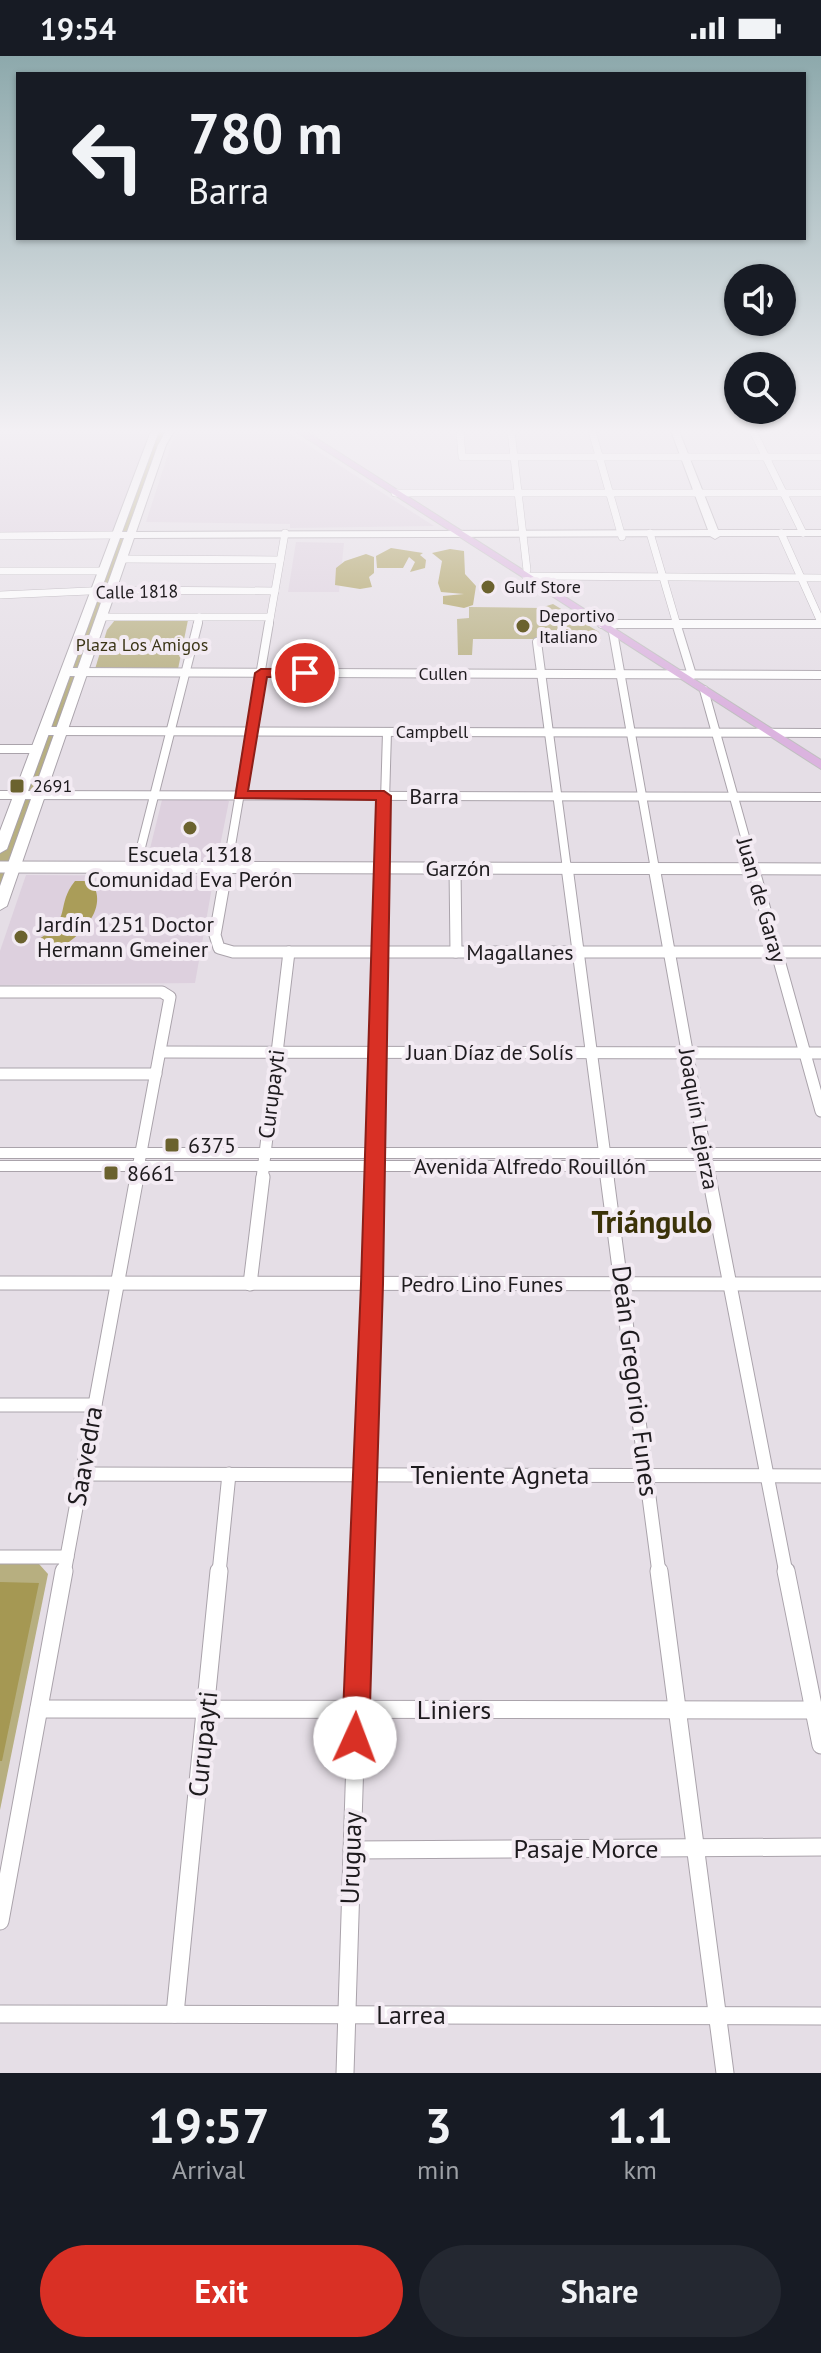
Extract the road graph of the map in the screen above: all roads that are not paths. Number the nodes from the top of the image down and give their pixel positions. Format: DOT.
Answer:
graph roads {
  1 [pos="120,525"];
  2 [pos="134,525"];
  3 [pos="449,525"];
  4 [pos="452,525"];
  5 [pos="521,525"];
  6 [pos="618,525"];
  7 [pos="706,525"];
  8 [pos="799,525"];
  9 [pos="803,533"];
  10 [pos="116,535"];
  11 [pos="130,535"];
  12 [pos="284,535"];
  13 [pos="466,535"];
  14 [pos="522,535"];
  15 [pos="621,535"];
  16 [pos="650,535"];
  17 [pos="710,535"];
  18 [pos="782,535"];
  19 [pos="821,535"];
  20 [pos="0,536"];
  21 [pos="122,559"];
  22 [pos="280,560"];
  23 [pos="0,571"];
  24 [pos="103,571"];
  25 [pos="530,574"];
  26 [pos="663,577"];
  27 [pos="801,578"];
  28 [pos="821,578"];
  29 [pos="111,590"];
  30 [pos="275,591"];
  31 [pos="95,592"];
  32 [pos="0,595"];
  33 [pos="101,617"];
  34 [pos="199,617"];
  35 [pos="270,617"];
  36 [pos="821,623"];
  37 [pos="677,624"];
  38 [pos="609,627"];
  39 [pos="537,642"];
  40 [pos="65,672"];
  41 [pos="82,672"];
  42 [pos="185,673"];
  43 [pos="261,673"];
  44 [pos="543,674"];
  45 [pos="621,674"];
  46 [pos="686,674"];
  47 [pos="821,675"];
  48 [pos="704,690"];
  49 [pos="44,731"];
  50 [pos="61,731"];
  51 [pos="171,731"];
  52 [pos="251,731"];
  53 [pos="387,732"];
  54 [pos="550,732"];
  55 [pos="631,732"];
  56 [pos="716,733"];
  57 [pos="771,733"];
  58 [pos="784,733"];
  59 [pos="821,733"];
  60 [pos="0,749"];
  61 [pos="37,749"];
  62 [pos="821,756"];
  63 [pos="821,765"];
  64 [pos="0,795"];
  65 [pos="20,795"];
  66 [pos="39,795"];
  67 [pos="154,795"];
  68 [pos="240,795"];
  69 [pos="384,796"];
  70 [pos="559,796"];
  71 [pos="642,797"];
  72 [pos="733,797"];
  73 [pos="821,797"];
  74 [pos="0,849"];
  75 [pos="7,867"];
  76 [pos="136,867"];
  77 [pos="228,867"];
  78 [pos="383,868"];
  79 [pos="455,868"];
  80 [pos="568,868"];
  81 [pos="655,869"];
  82 [pos="754,869"];
  83 [pos="821,869"];
  84 [pos="0,906"];
  85 [pos="289,952"];
  86 [pos="380,952"];
  87 [pos="456,952"];
  88 [pos="579,952"];
  89 [pos="670,952"];
  90 [pos="777,952"];
  91 [pos="821,952"];
  92 [pos="0,992"];
  93 [pos="160,1052"];
  94 [pos="276,1052"];
  95 [pos="377,1052"];
  96 [pos="592,1052"];
  97 [pos="687,1053"];
  98 [pos="805,1053"];
  99 [pos="821,1053"];
  100 [pos="0,1074"];
  101 [pos="156,1074"];
  102 [pos="821,1111"];
  103 [pos="0,1153"];
  104 [pos="821,1153"];
  105 [pos="140,1160"];
  106 [pos="263,1160"];
  107 [pos="373,1160"];
  108 [pos="606,1160"];
  109 [pos="706,1160"];
  110 [pos="0,1166"];
  111 [pos="821,1166"];
  112 [pos="0,1283"];
  113 [pos="117,1283"];
  114 [pos="250,1284"];
  115 [pos="372,1284"];
  116 [pos="622,1284"];
  117 [pos="728,1284"];
  118 [pos="821,1284"];
  119 [pos="0,1405"];
  120 [pos="95,1405"];
  121 [pos="82,1474"];
  122 [pos="229,1474"];
  123 [pos="364,1475"];
  124 [pos="647,1476"];
  125 [pos="767,1476"];
  126 [pos="821,1476"];
  127 [pos="0,1557"];
  128 [pos="67,1557"];
  129 [pos="39,1709"];
  130 [pos="206,1709"];
  131 [pos="356,1709"];
  132 [pos="678,1710"];
  133 [pos="818,1710"];
  134 [pos="821,1745"];
  135 [pos="821,1847"];
  136 [pos="696,1848"];
  137 [pos="352,1850"];
  138 [pos="0,1921"];
  139 [pos="0,2014"];
  140 [pos="175,2014"];
  141 [pos="346,2015"];
  142 [pos="718,2016"];
  143 [pos="821,2016"];
  144 [pos="345,2073"];
  145 [pos="725,2073"];
  1 -- 10 [label="main road"];
  2 -- 11 [label="main road"];
  3 -- 13 [label="main road"];
  4 -- 13 [label="main road"];
  5 -- 14 [label="street"];
  6 -- 15 [label="street"];
  7 -- 17 [label="main road"];
  8 -- 9 [label="street"];
  9 -- 18 [label="main road"];
  9 -- 19 [label="main road"];
  10 -- 11 [label="main road"];
  10 -- 20 [label="street"];
  10 -- 24 [label="main road"];
  11 -- 12 [label="main road"];
  11 -- 21 [label="main road"];
  12 -- 13 [label="main road"];
  12 -- 22 [label="street"];
  13 -- 14 [label="main road"];
  13 -- 25 [label="main road"];
  14 -- 15 [label="main road"];
  14 -- 25 [label="street"];
  15 -- 16 [label="main road"];
  16 -- 17 [label="main road"];
  16 -- 26 [label="street"];
  17 -- 18 [label="main road"];
  18 -- 19 [label="main road"];
  18 -- 27 [label="street"];
  21 -- 22 [label="street"];
  21 -- 29 [label="main road"];
  22 -- 30 [label="street"];
  23 -- 24 [label="street"];
  24 -- 31 [label="main road"];
  25 -- 26 [label="street"];
  25 -- 38 [label="main road"];
  26 -- 27 [label="street"];
  26 -- 37 [label="street"];
  27 -- 28 [label="street"];
  27 -- 36 [label="street"];
  29 -- 30 [label="street, Calle 1818"];
  29 -- 31 [label="street, Calle 1818"];
  29 -- 33 [label="main road"];
  30 -- 35 [label="street"];
  31 -- 32 [label="street, Calle 1818"];
  31 -- 40 [label="main road"];
  33 -- 34 [label="street"];
  33 -- 41 [label="main road"];
  34 -- 35 [label="street"];
  34 -- 42 [label="street"];
  35 -- 43 [label="street"];
  36 -- 37 [label="street"];
  37 -- 38 [label="street"];
  37 -- 46 [label="street"];
  38 -- 45 [label="street, Joaquín Lejarza"];
  38 -- 46 [label="main road"];
  39 -- 44 [label="street, Deán Gregorio Funes"];
  40 -- 41 [label="street, Cullen"];
  40 -- 49 [label="main road"];
  41 -- 42 [label="street, Cullen"];
  41 -- 50 [label="main road"];
  42 -- 43 [label="street, Cullen"];
  42 -- 51 [label="street"];
  43 -- 44 [label="street, Cullen"];
  43 -- 52 [label="street"];
  44 -- 45 [label="street, Cullen"];
  44 -- 54 [label="street, Deán Gregorio Funes"];
  45 -- 46 [label="street, Cullen"];
  45 -- 55 [label="street, Joaquín Lejarza"];
  46 -- 47 [label="street, Cullen"];
  46 -- 48 [label="main road"];
  46 -- 58 [label="main road"];
  48 -- 56 [label="street, Juan de Garay"];
  48 -- 57 [label="main road"];
  49 -- 50 [label="street, Campbell"];
  49 -- 61 [label="main road"];
  50 -- 51 [label="street, Campbell"];
  50 -- 66 [label="main road"];
  51 -- 52 [label="street, Campbell"];
  51 -- 67 [label="street"];
  52 -- 53 [label="street, Campbell"];
  52 -- 68 [label="street"];
  53 -- 54 [label="street, Campbell"];
  53 -- 69 [label="street, Uruguay"];
  54 -- 55 [label="street, Campbell"];
  54 -- 70 [label="street, Deán Gregorio Funes"];
  55 -- 56 [label="street, Campbell"];
  55 -- 71 [label="street, Joaquín Lejarza"];
  56 -- 57 [label="street, Campbell"];
  56 -- 72 [label="street, Juan de Garay"];
  57 -- 58 [label="street, Campbell"];
  57 -- 63 [label="main road"];
  58 -- 59 [label="street, Campbell"];
  58 -- 62 [label="main road"];
  60 -- 61 [label="street"];
  61 -- 65 [label="main road"];
  64 -- 65 [label="street, Barra"];
  65 -- 66 [label="street, Barra"];
  65 -- 74 [label="main road"];
  66 -- 67 [label="street, Barra"];
  66 -- 75 [label="main road"];
  67 -- 68 [label="street, Barra"];
  67 -- 76 [label="street"];
  68 -- 69 [label="street, Barra"];
  68 -- 77 [label="street"];
  69 -- 70 [label="street, Barra"];
  69 -- 78 [label="street, Uruguay"];
  70 -- 71 [label="street, Barra"];
  70 -- 80 [label="street, Deán Gregorio Funes"];
  71 -- 72 [label="street, Barra"];
  71 -- 81 [label="street, Joaquín Lejarza"];
  72 -- 73 [label="street, Barra"];
  72 -- 82 [label="street, Juan de Garay"];
  75 -- 76 [label="street, Garzón"];
  75 -- 84 [label="main road"];
  76 -- 77 [label="street, Garzón"];
  77 -- 78 [label="street, Garzón"];
  77 -- 85 [label="street, Magallanes"];
  78 -- 79 [label="street, Garzón"];
  78 -- 86 [label="street, Uruguay"];
  79 -- 80 [label="street, Garzón"];
  79 -- 87 [label="street"];
  80 -- 81 [label="street, Garzón"];
  80 -- 88 [label="street, Deán Gregorio Funes"];
  81 -- 82 [label="street, Garzón"];
  81 -- 89 [label="street, Joaquín Lejarza"];
  82 -- 83 [label="street, Garzón"];
  82 -- 90 [label="street, Juan de Garay"];
  85 -- 86 [label="street, Magallanes"];
  85 -- 94 [label="street, Curupayti"];
  86 -- 87 [label="street, Magallanes"];
  86 -- 95 [label="street, Uruguay"];
  87 -- 88 [label="street, Magallanes"];
  88 -- 89 [label="street, Magallanes"];
  88 -- 96 [label="street, Deán Gregorio Funes"];
  89 -- 90 [label="street, Magallanes"];
  89 -- 97 [label="street, Joaquín Lejarza"];
  90 -- 91 [label="street, Magallanes"];
  90 -- 98 [label="street, Juan de Garay"];
  92 -- 93 [label="street, Saavedra"];
  93 -- 94 [label="street, Juan Díaz de Solís"];
  93 -- 101 [label="street, Saavedra"];
  94 -- 95 [label="street, Juan Díaz de Solís"];
  94 -- 106 [label="street, Curupayti"];
  95 -- 96 [label="street, Juan Díaz de Solís"];
  95 -- 107 [label="street, Uruguay"];
  96 -- 97 [label="street, Juan Díaz de Solís"];
  96 -- 108 [label="street, Deán Gregorio Funes"];
  97 -- 98 [label="street, Juan Díaz de Solís"];
  97 -- 109 [label="street, Joaquín Lejarza"];
  98 -- 99 [label="street, Juan Díaz de Solís"];
  98 -- 102 [label="street, Juan de Garay"];
  100 -- 101 [label="street"];
  101 -- 105 [label="street, Saavedra"];
  103 -- 105 [label="street, Avenida Alfredo Rouillón"];
  104 -- 109 [label="street, Avenida Alfredo Rouillón"];
  105 -- 106 [label="street, Avenida Alfredo Rouillón"];
  105 -- 110 [label="street, Avenida Alfredo Rouillón"];
  105 -- 113 [label="street, Saavedra"];
  106 -- 107 [label="street, Avenida Alfredo Rouillón"];
  106 -- 114 [label="street, Curupayti"];
  107 -- 108 [label="street, Avenida Alfredo Rouillón"];
  107 -- 115 [label="street, Uruguay"];
  108 -- 109 [label="street, Avenida Alfredo Rouillón"];
  108 -- 116 [label="street, Deán Gregorio Funes"];
  109 -- 111 [label="street, Avenida Alfredo Rouillón"];
  109 -- 117 [label="street, Joaquín Lejarza"];
  112 -- 113 [label="street, Pedro Lino Funes"];
  113 -- 114 [label="street, Pedro Lino Funes"];
  113 -- 120 [label="street, Saavedra"];
  114 -- 115 [label="street, Pedro Lino Funes"];
  115 -- 116 [label="street, Pedro Lino Funes"];
  115 -- 123 [label="street, Uruguay"];
  116 -- 117 [label="street, Pedro Lino Funes"];
  116 -- 124 [label="street, Deán Gregorio Funes"];
  117 -- 118 [label="street, Pedro Lino Funes"];
  117 -- 125 [label="street, Joaquín Lejarza"];
  119 -- 120 [label="street"];
  120 -- 121 [label="street, Saavedra"];
  121 -- 122 [label="street, Teniente Agneta"];
  121 -- 128 [label="street, Saavedra"];
  122 -- 123 [label="street, Teniente Agneta"];
  122 -- 130 [label="street, Curupayti"];
  123 -- 124 [label="street, Teniente Agneta"];
  123 -- 131 [label="street, Uruguay"];
  124 -- 125 [label="street, Teniente Agneta"];
  124 -- 132 [label="street, Deán Gregorio Funes"];
  125 -- 126 [label="street, Teniente Agneta"];
  125 -- 133 [label="street, Joaquín Lejarza"];
  127 -- 128 [label="street"];
  128 -- 129 [label="street, Saavedra"];
  129 -- 130 [label="street, Liniers"];
  129 -- 138 [label="street, Saavedra"];
  130 -- 131 [label="street, Liniers"];
  130 -- 140 [label="street, Curupayti"];
  131 -- 132 [label="street, Liniers"];
  131 -- 137 [label="street, Uruguay"];
  132 -- 133 [label="street, Liniers"];
  132 -- 136 [label="street, Deán Gregorio Funes"];
  133 -- 134 [label="street, Joaquín Lejarza"];
  135 -- 136 [label="street, Pasaje Morce"];
  136 -- 137 [label="street, Pasaje Morce"];
  136 -- 142 [label="street, Deán Gregorio Funes"];
  137 -- 141 [label="street, Uruguay"];
  139 -- 140 [label="street, Larrea"];
  140 -- 141 [label="street, Larrea"];
  141 -- 142 [label="street, Larrea"];
  141 -- 144 [label="street, Uruguay"];
  142 -- 143 [label="street, Larrea"];
  142 -- 145 [label="street, Deán Gregorio Funes"];
}
